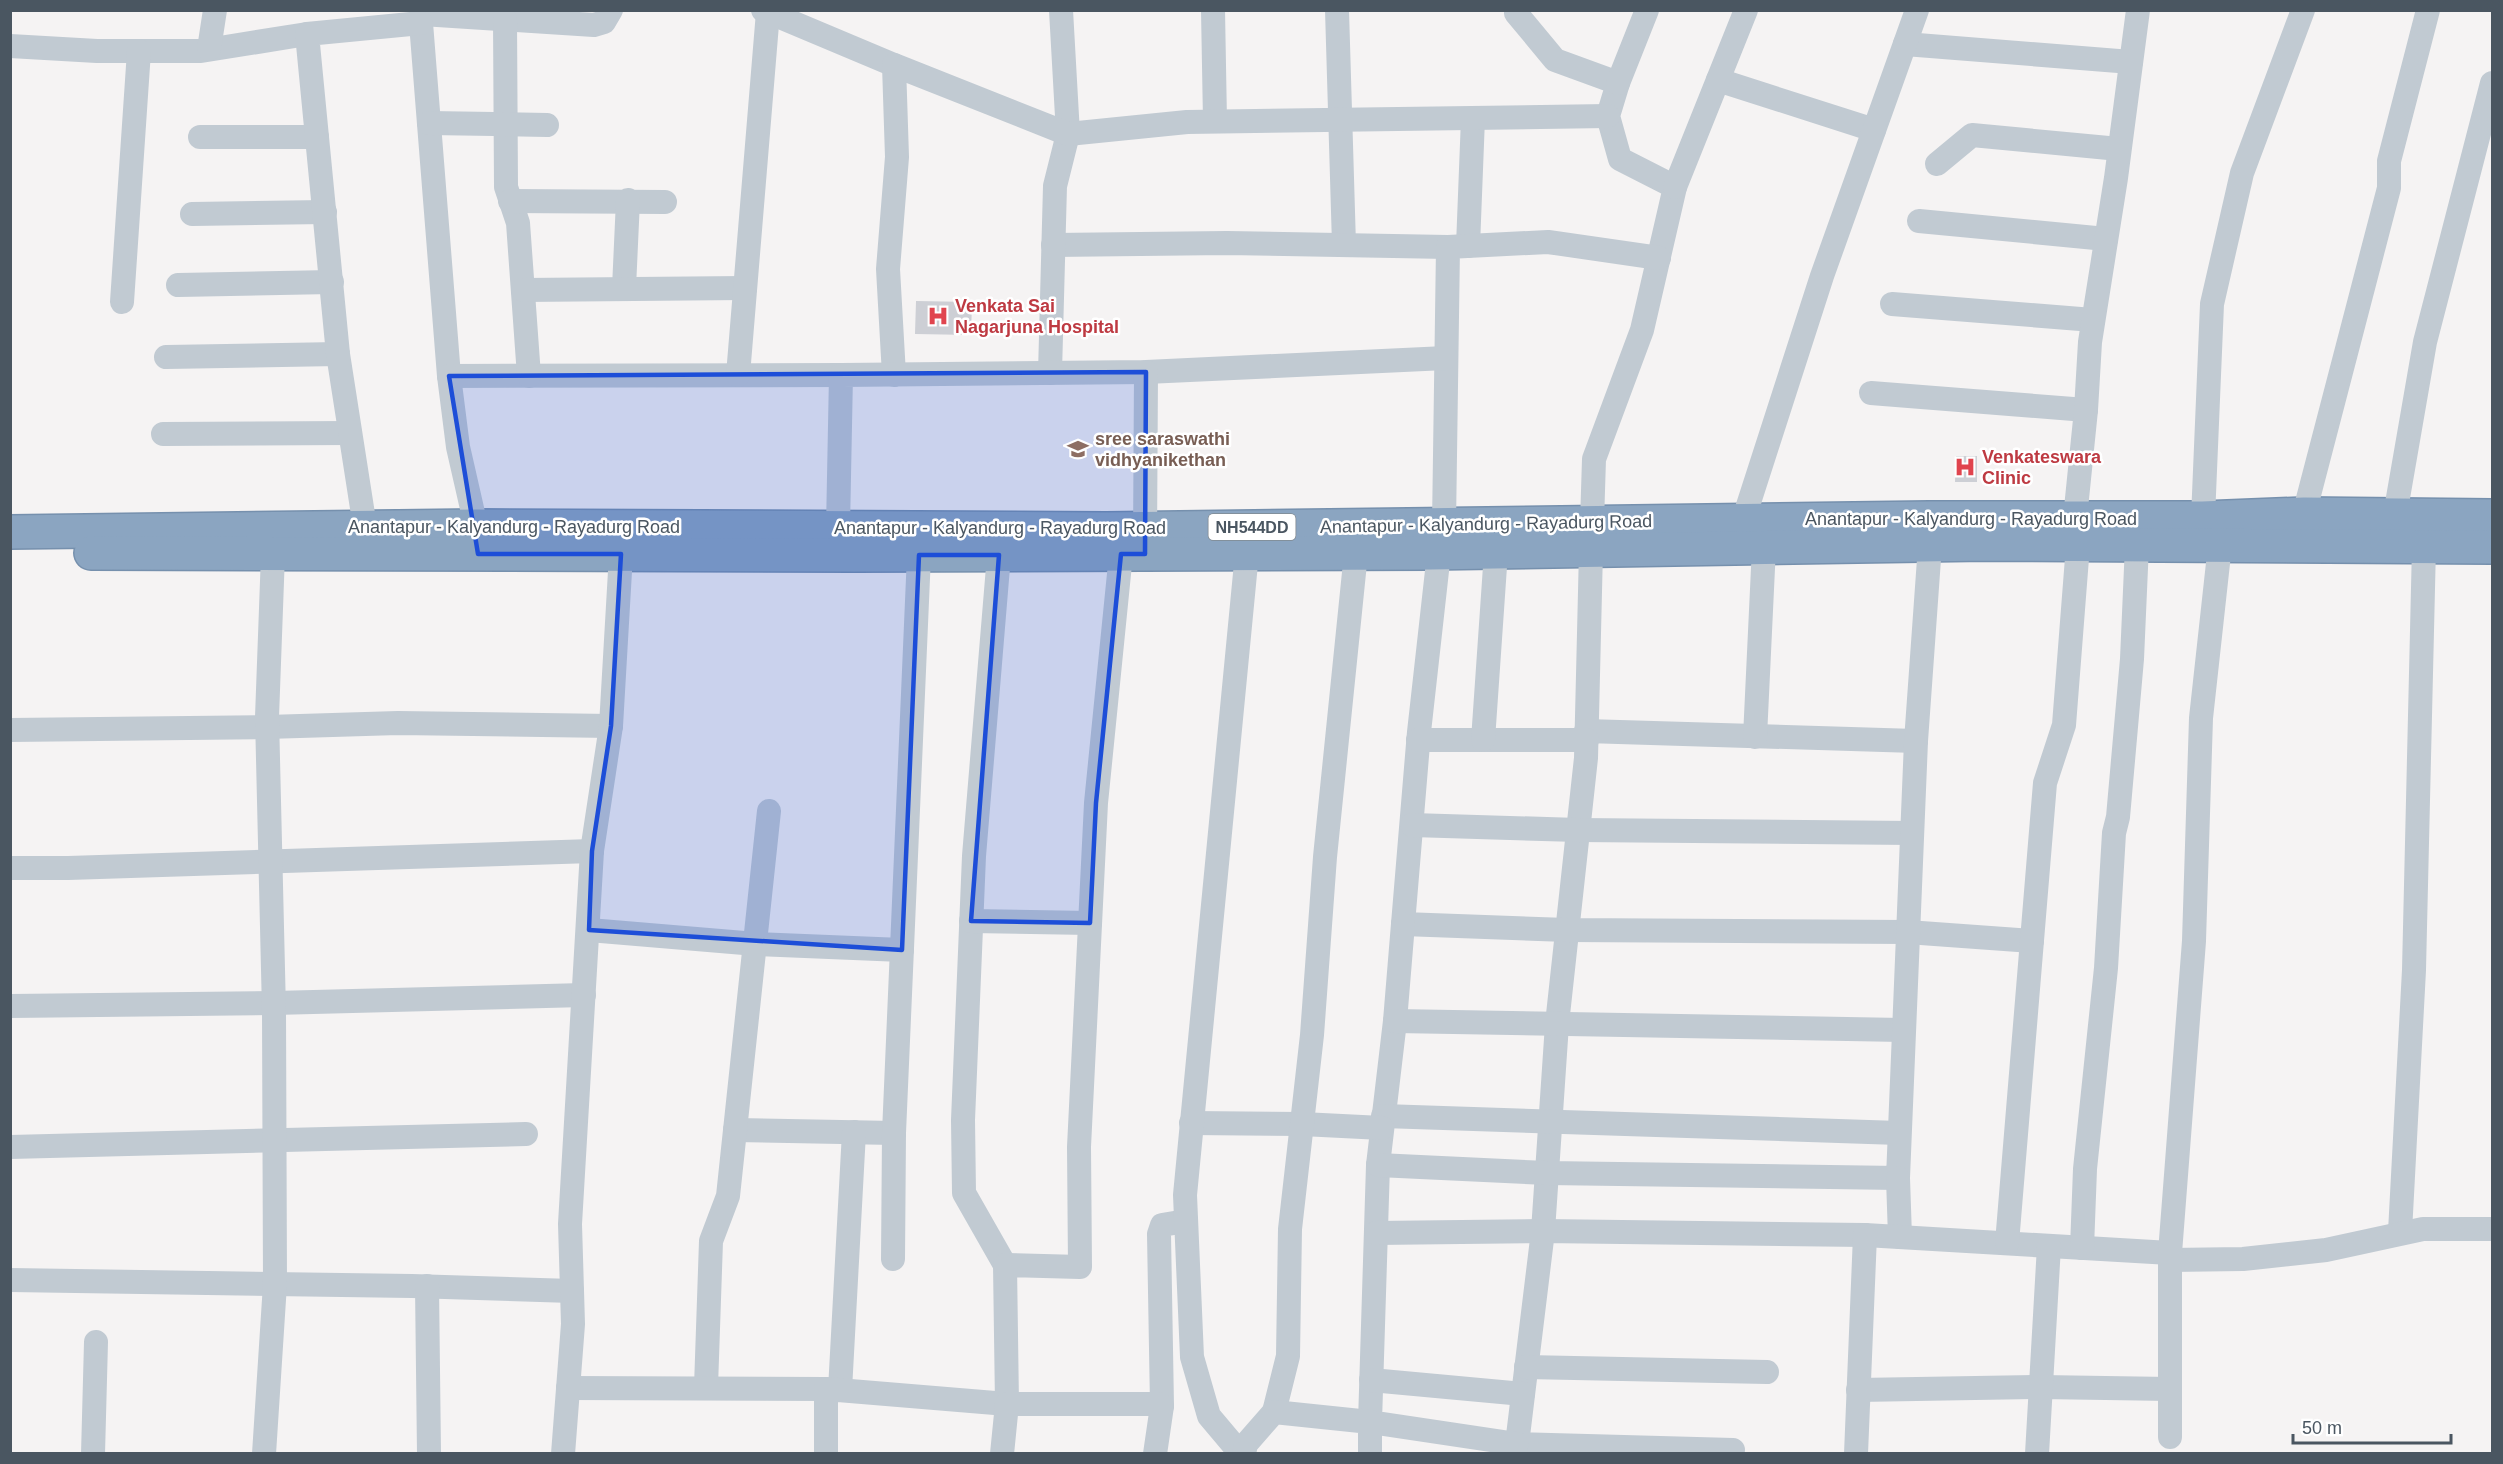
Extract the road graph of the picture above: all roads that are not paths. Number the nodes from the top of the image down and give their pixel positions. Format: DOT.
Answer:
graph roads {
  1 [pos="215,10"];
  2 [pos="611,10"];
  3 [pos="1061,10"];
  4 [pos="1213,10"];
  5 [pos="1337,10"];
  6 [pos="1517,10"];
  7 [pos="1647,10"];
  8 [pos="1746,10"];
  9 [pos="1917,10"];
  10 [pos="2138,10"];
  11 [pos="2303,10"];
  12 [pos="2428,10"];
  13 [pos="766,11"];
  14 [pos="422,16"];
  15 [pos="505,20"];
  16 [pos="307,34"];
  17 [pos="1905,44"];
  18 [pos="10,46"];
  19 [pos="209,50"];
  20 [pos="138,51"];
  21 [pos="2131,62"];
  22 [pos="894,65"];
  23 [pos="1718,80"];
  24 [pos="1618,83"];
  25 [pos="2493,83"];
  26 [pos="1608,116"];
  27 [pos="1473,118"];
  28 [pos="1341,121"];
  29 [pos="1215,122"];
  30 [pos="429,123"];
  31 [pos="505,124"];
  32 [pos="547,124"];
  33 [pos="1874,130"];
  34 [pos="1068,134"];
  35 [pos="200,137"];
  36 [pos="317,137"];
  37 [pos="2120,149"];
  38 [pos="1937,164"];
  39 [pos="1676,188"];
  40 [pos="627,200"];
  41 [pos="510,201"];
  42 [pos="665,202"];
  43 [pos="325,212"];
  44 [pos="192,214"];
  45 [pos="1919,221"];
  46 [pos="2106,239"];
  47 [pos="1053,245"];
  48 [pos="1344,245"];
  49 [pos="1458,247"];
  50 [pos="1659,258"];
  51 [pos="332,282"];
  52 [pos="178,285"];
  53 [pos="624,288"];
  54 [pos="745,288"];
  55 [pos="523,290"];
  56 [pos="122,302"];
  57 [pos="1892,304"];
  58 [pos="2093,320"];
  59 [pos="338,354"];
  60 [pos="166,357"];
  61 [pos="1446,358"];
  62 [pos="1146,372"];
  63 [pos="1050,373"];
  64 [pos="738,375"];
  65 [pos="841,375"];
  66 [pos="894,375"];
  67 [pos="449,376"];
  68 [pos="529,376"];
  69 [pos="1871,393"];
  70 [pos="2086,410"];
  71 [pos="350,433"];
  72 [pos="164,434"];
  73 [pos="2304,514"];
  74 [pos="2395,515"];
  75 [pos="2493,516"];
  76 [pos="1743,521"];
  77 [pos="365,526"];
  78 [pos="838,528"];
  79 [pos="2076,531"];
  80 [pos="10,532"];
  81 [pos="2211,532"];
  82 [pos="1591,537"];
  83 [pos="1442,539"];
  84 [pos="477,540"];
  85 [pos="1137,545"];
  86 [pos="1930,545"];
  87 [pos="2137,545"];
  88 [pos="2424,546"];
  89 [pos="2493,547"];
  90 [pos="1764,548"];
  91 [pos="1496,552"];
  92 [pos="1247,553"];
  93 [pos="1356,553"];
  94 [pos="273,554"];
  95 [pos="621,554"];
  96 [pos="10,555"];
  97 [pos="919,555"];
  98 [pos="999,555"];
  99 [pos="611,726"];
  100 [pos="267,727"];
  101 [pos="10,730"];
  102 [pos="1587,736"];
  103 [pos="1755,738"];
  104 [pos="1419,740"];
  105 [pos="1483,740"];
  106 [pos="1916,741"];
  107 [pos="769,811"];
  108 [pos="1412,825"];
  109 [pos="1578,830"];
  110 [pos="1911,833"];
  111 [pos="592,851"];
  112 [pos="270,860"];
  113 [pos="10,868"];
  114 [pos="971,921"];
  115 [pos="1090,923"];
  116 [pos="1403,924"];
  117 [pos="589,930"];
  118 [pos="1567,930"];
  119 [pos="1907,932"];
  120 [pos="2032,941"];
  121 [pos="756,944"];
  122 [pos="902,950"];
  123 [pos="584,994"];
  124 [pos="274,1003"];
  125 [pos="10,1006"];
  126 [pos="1395,1021"];
  127 [pos="1557,1024"];
  128 [pos="1903,1030"];
  129 [pos="1550,1121"];
  130 [pos="1383,1122"];
  131 [pos="1191,1123"];
  132 [pos="1302,1124"];
  133 [pos="735,1130"];
  134 [pos="855,1132"];
  135 [pos="894,1133"];
  136 [pos="1899,1133"];
  137 [pos="526,1134"];
  138 [pos="275,1140"];
  139 [pos="10,1147"];
  140 [pos="1378,1165"];
  141 [pos="1547,1173"];
  142 [pos="1898,1178"];
  143 [pos="1186,1221"];
  144 [pos="2493,1228"];
  145 [pos="1543,1232"];
  146 [pos="2400,1232"];
  147 [pos="1376,1233"];
  148 [pos="1865,1235"];
  149 [pos="1900,1237"];
  150 [pos="2007,1243"];
  151 [pos="2049,1246"];
  152 [pos="2082,1248"];
  153 [pos="2170,1256"];
  154 [pos="893,1259"];
  155 [pos="1005,1265"];
  156 [pos="10,1280"];
  157 [pos="275,1284"];
  158 [pos="428,1286"];
  159 [pos="572,1291"];
  160 [pos="96,1342"];
  161 [pos="1526,1367"];
  162 [pos="1767,1372"];
  163 [pos="1371,1380"];
  164 [pos="706,1387"];
  165 [pos="2041,1387"];
  166 [pos="568,1388"];
  167 [pos="2169,1389"];
  168 [pos="833,1390"];
  169 [pos="1858,1390"];
  170 [pos="1523,1394"];
  171 [pos="1007,1404"];
  172 [pos="1162,1406"];
  173 [pos="1274,1412"];
  174 [pos="1370,1422"];
  175 [pos="2170,1437"];
  176 [pos="1527,1447"];
  177 [pos="1733,1450"];
  178 [pos="93,1454"];
  179 [pos="264,1454"];
  180 [pos="429,1454"];
  181 [pos="563,1454"];
  182 [pos="825,1454"];
  183 [pos="1002,1454"];
  184 [pos="1155,1454"];
  185 [pos="1243,1454"];
  186 [pos="1370,1454"];
  187 [pos="1856,1454"];
  188 [pos="2037,1454"];
  1 -- 19 [label="street"];
  2 -- 15 [label="street"];
  3 -- 34 [label="street"];
  4 -- 29 [label="street"];
  5 -- 28 [label="street"];
  6 -- 24 [label="street"];
  7 -- 24 [label="street"];
  8 -- 23 [label="street"];
  9 -- 17 [label="street"];
  10 -- 21 [label="street"];
  11 -- 81 [label="street"];
  12 -- 73 [label="street"];
  13 -- 22 [label="street"];
  13 -- 54 [label="street"];
  14 -- 15 [label="street"];
  14 -- 16 [label="street"];
  14 -- 30 [label="street"];
  15 -- 31 [label="street"];
  16 -- 19 [label="street"];
  16 -- 36 [label="street"];
  17 -- 21 [label="street"];
  17 -- 33 [label="street"];
  18 -- 20 [label="street"];
  19 -- 20 [label="street"];
  20 -- 56 [label="street"];
  21 -- 37 [label="street"];
  22 -- 34 [label="street"];
  22 -- 66 [label="street"];
  23 -- 33 [label="street"];
  23 -- 39 [label="street"];
  24 -- 26 [label="street"];
  25 -- 74 [label="street"];
  26 -- 27 [label="street"];
  26 -- 39 [label="street"];
  27 -- 28 [label="street"];
  27 -- 49 [label="street"];
  28 -- 29 [label="street"];
  28 -- 48 [label="street"];
  29 -- 34 [label="street"];
  30 -- 31 [label="street"];
  30 -- 67 [label="street"];
  31 -- 32 [label="street"];
  31 -- 41 [label="street"];
  33 -- 76 [label="street"];
  34 -- 47 [label="street"];
  35 -- 36 [label="street"];
  36 -- 43 [label="street"];
  37 -- 38 [label="street"];
  37 -- 46 [label="street"];
  39 -- 50 [label="street"];
  40 -- 41 [label="street"];
  40 -- 42 [label="street"];
  40 -- 53 [label="street"];
  41 -- 55 [label="street"];
  43 -- 44 [label="street"];
  43 -- 51 [label="street"];
  45 -- 46 [label="street"];
  46 -- 58 [label="street"];
  47 -- 48 [label="street"];
  47 -- 63 [label="street"];
  48 -- 49 [label="street"];
  49 -- 50 [label="street"];
  49 -- 61 [label="street"];
  50 -- 82 [label="street"];
  51 -- 52 [label="street"];
  51 -- 59 [label="street"];
  53 -- 54 [label="street"];
  53 -- 55 [label="street"];
  54 -- 64 [label="street"];
  55 -- 68 [label="street"];
  57 -- 58 [label="street"];
  58 -- 70 [label="street"];
  59 -- 60 [label="street"];
  59 -- 71 [label="street"];
  61 -- 62 [label="street"];
  61 -- 83 [label="street"];
  62 -- 63 [label="street"];
  62 -- 85 [label="street"];
  63 -- 66 [label="street"];
  64 -- 65 [label="street"];
  64 -- 68 [label="street"];
  65 -- 66 [label="street"];
  65 -- 78 [label="street"];
  67 -- 68 [label="street"];
  67 -- 84 [label="street"];
  69 -- 70 [label="street"];
  70 -- 79 [label="street"];
  71 -- 72 [label="street"];
  71 -- 77 [label="street"];
  73 -- 74 [label="highway, Anantapur - Kalyandurg - Rayadurg Road / NH544DD"];
  73 -- 81 [label="highway, Anantapur - Kalyandurg - Rayadurg Road / NH544DD"];
  74 -- 75 [label="highway, Anantapur - Kalyandurg - Rayadurg Road / NH544DD"];
  76 -- 79 [label="highway, Anantapur - Kalyandurg - Rayadurg Road / NH544DD"];
  76 -- 82 [label="highway, Anantapur - Kalyandurg - Rayadurg Road / NH544DD"];
  77 -- 80 [label="highway, Anantapur - Kalyandurg - Rayadurg Road / NH544DD"];
  77 -- 84 [label="highway, Anantapur - Kalyandurg - Rayadurg Road / NH544DD"];
  78 -- 84 [label="highway, Anantapur - Kalyandurg - Rayadurg Road / NH544DD"];
  78 -- 85 [label="highway, Anantapur - Kalyandurg - Rayadurg Road / NH544DD"];
  79 -- 81 [label="highway, Anantapur - Kalyandurg - Rayadurg Road / NH544DD"];
  79 -- 86 [label="highway, Anantapur - Kalyandurg - Rayadurg Road / NH544DD"];
  79 -- 87 [label="highway, Anantapur - Kalyandurg - Rayadurg Road / NH544DD"];
  79 -- 120 [label="street"];
  81 -- 87 [label="highway, Anantapur - Kalyandurg - Rayadurg Road / NH544DD"];
  81 -- 88 [label="highway, Anantapur - Kalyandurg - Rayadurg Road / NH544DD"];
  81 -- 153 [label="street"];
  82 -- 83 [label="highway, Anantapur - Kalyandurg - Rayadurg Road / NH544DD"];
  82 -- 90 [label="highway, Anantapur - Kalyandurg - Rayadurg Road / NH544DD"];
  82 -- 91 [label="highway, Anantapur - Kalyandurg - Rayadurg Road / NH544DD"];
  82 -- 102 [label="street"];
  83 -- 85 [label="highway, Anantapur - Kalyandurg - Rayadurg Road / NH544DD"];
  83 -- 91 [label="highway, Anantapur - Kalyandurg - Rayadurg Road / NH544DD"];
  83 -- 93 [label="highway, Anantapur - Kalyandurg - Rayadurg Road / NH544DD"];
  83 -- 104 [label="street"];
  84 -- 94 [label="highway, Anantapur - Kalyandurg - Rayadurg Road / NH544DD"];
  84 -- 95 [label="highway, Anantapur - Kalyandurg - Rayadurg Road / NH544DD"];
  85 -- 92 [label="highway, Anantapur - Kalyandurg - Rayadurg Road / NH544DD"];
  85 -- 98 [label="highway, Anantapur - Kalyandurg - Rayadurg Road / NH544DD"];
  85 -- 115 [label="street"];
  86 -- 90 [label="highway, Anantapur - Kalyandurg - Rayadurg Road / NH544DD"];
  86 -- 106 [label="street"];
  87 -- 152 [label="street"];
  88 -- 89 [label="highway, Anantapur - Kalyandurg - Rayadurg Road / NH544DD"];
  88 -- 146 [label="street"];
  90 -- 103 [label="street"];
  91 -- 105 [label="street"];
  92 -- 93 [label="highway, Anantapur - Kalyandurg - Rayadurg Road / NH544DD"];
  92 -- 131 [label="street"];
  93 -- 132 [label="street"];
  94 -- 96 [label="highway, Anantapur - Kalyandurg - Rayadurg Road / NH544DD"];
  94 -- 100 [label="street"];
  95 -- 97 [label="highway, Anantapur - Kalyandurg - Rayadurg Road / NH544DD"];
  95 -- 99 [label="street"];
  97 -- 98 [label="highway, Anantapur - Kalyandurg - Rayadurg Road / NH544DD"];
  97 -- 122 [label="street"];
  98 -- 114 [label="street"];
  99 -- 100 [label="street"];
  99 -- 111 [label="street"];
  100 -- 101 [label="street"];
  100 -- 112 [label="street"];
  102 -- 103 [label="street"];
  102 -- 105 [label="street"];
  102 -- 109 [label="street"];
  103 -- 106 [label="street"];
  104 -- 105 [label="street"];
  104 -- 108 [label="street"];
  106 -- 110 [label="street"];
  107 -- 121 [label="street"];
  108 -- 109 [label="street"];
  108 -- 116 [label="street"];
  109 -- 110 [label="street"];
  109 -- 118 [label="street"];
  110 -- 119 [label="street"];
  111 -- 112 [label="street"];
  111 -- 117 [label="street"];
  112 -- 113 [label="street"];
  112 -- 124 [label="street"];
  114 -- 115 [label="street"];
  114 -- 155 [label="street"];
  115 -- 155 [label="street"];
  116 -- 118 [label="street"];
  116 -- 126 [label="street"];
  117 -- 121 [label="street"];
  117 -- 123 [label="street"];
  118 -- 119 [label="street"];
  118 -- 127 [label="street"];
  119 -- 120 [label="street"];
  119 -- 128 [label="street"];
  120 -- 150 [label="street"];
  121 -- 122 [label="street"];
  121 -- 133 [label="street"];
  122 -- 135 [label="street"];
  123 -- 124 [label="street"];
  123 -- 159 [label="street"];
  124 -- 125 [label="street"];
  124 -- 138 [label="street"];
  126 -- 127 [label="street"];
  126 -- 130 [label="street"];
  127 -- 128 [label="street"];
  127 -- 129 [label="street"];
  128 -- 136 [label="street"];
  129 -- 130 [label="street"];
  129 -- 136 [label="street"];
  129 -- 141 [label="street"];
  130 -- 132 [label="street"];
  130 -- 140 [label="street"];
  131 -- 132 [label="street"];
  131 -- 143 [label="street"];
  132 -- 173 [label="street"];
  133 -- 134 [label="street"];
  133 -- 164 [label="street"];
  134 -- 135 [label="street"];
  134 -- 168 [label="street"];
  135 -- 154 [label="street"];
  136 -- 142 [label="street"];
  137 -- 138 [label="street"];
  138 -- 139 [label="street"];
  138 -- 157 [label="street"];
  140 -- 141 [label="street"];
  140 -- 147 [label="street"];
  141 -- 142 [label="street"];
  141 -- 145 [label="street"];
  142 -- 149 [label="street"];
  143 -- 172 [label="street"];
  143 -- 185 [label="street"];
  144 -- 146 [label="street"];
  145 -- 147 [label="street"];
  145 -- 148 [label="street"];
  145 -- 161 [label="street"];
  146 -- 153 [label="street"];
  147 -- 163 [label="street"];
  148 -- 149 [label="street"];
  148 -- 169 [label="street"];
  149 -- 150 [label="street"];
  150 -- 151 [label="street"];
  151 -- 152 [label="street"];
  151 -- 165 [label="street"];
  152 -- 153 [label="street"];
  153 -- 167 [label="street"];
  155 -- 171 [label="street"];
  156 -- 157 [label="street"];
  157 -- 158 [label="street"];
  157 -- 179 [label="street"];
  158 -- 159 [label="street"];
  158 -- 180 [label="street"];
  159 -- 166 [label="street"];
  160 -- 178 [label="street"];
  161 -- 162 [label="street"];
  161 -- 170 [label="street"];
  163 -- 170 [label="street"];
  163 -- 174 [label="street"];
  164 -- 166 [label="street"];
  164 -- 168 [label="street"];
  165 -- 167 [label="street"];
  165 -- 169 [label="street"];
  165 -- 188 [label="street"];
  166 -- 181 [label="street"];
  167 -- 175 [label="street"];
  168 -- 171 [label="street"];
  168 -- 182 [label="street"];
  169 -- 187 [label="street"];
  170 -- 176 [label="street"];
  171 -- 172 [label="street"];
  171 -- 183 [label="street"];
  172 -- 184 [label="street"];
  173 -- 174 [label="street"];
  173 -- 185 [label="street"];
  174 -- 176 [label="street"];
  174 -- 186 [label="street"];
  176 -- 177 [label="street"];
}
